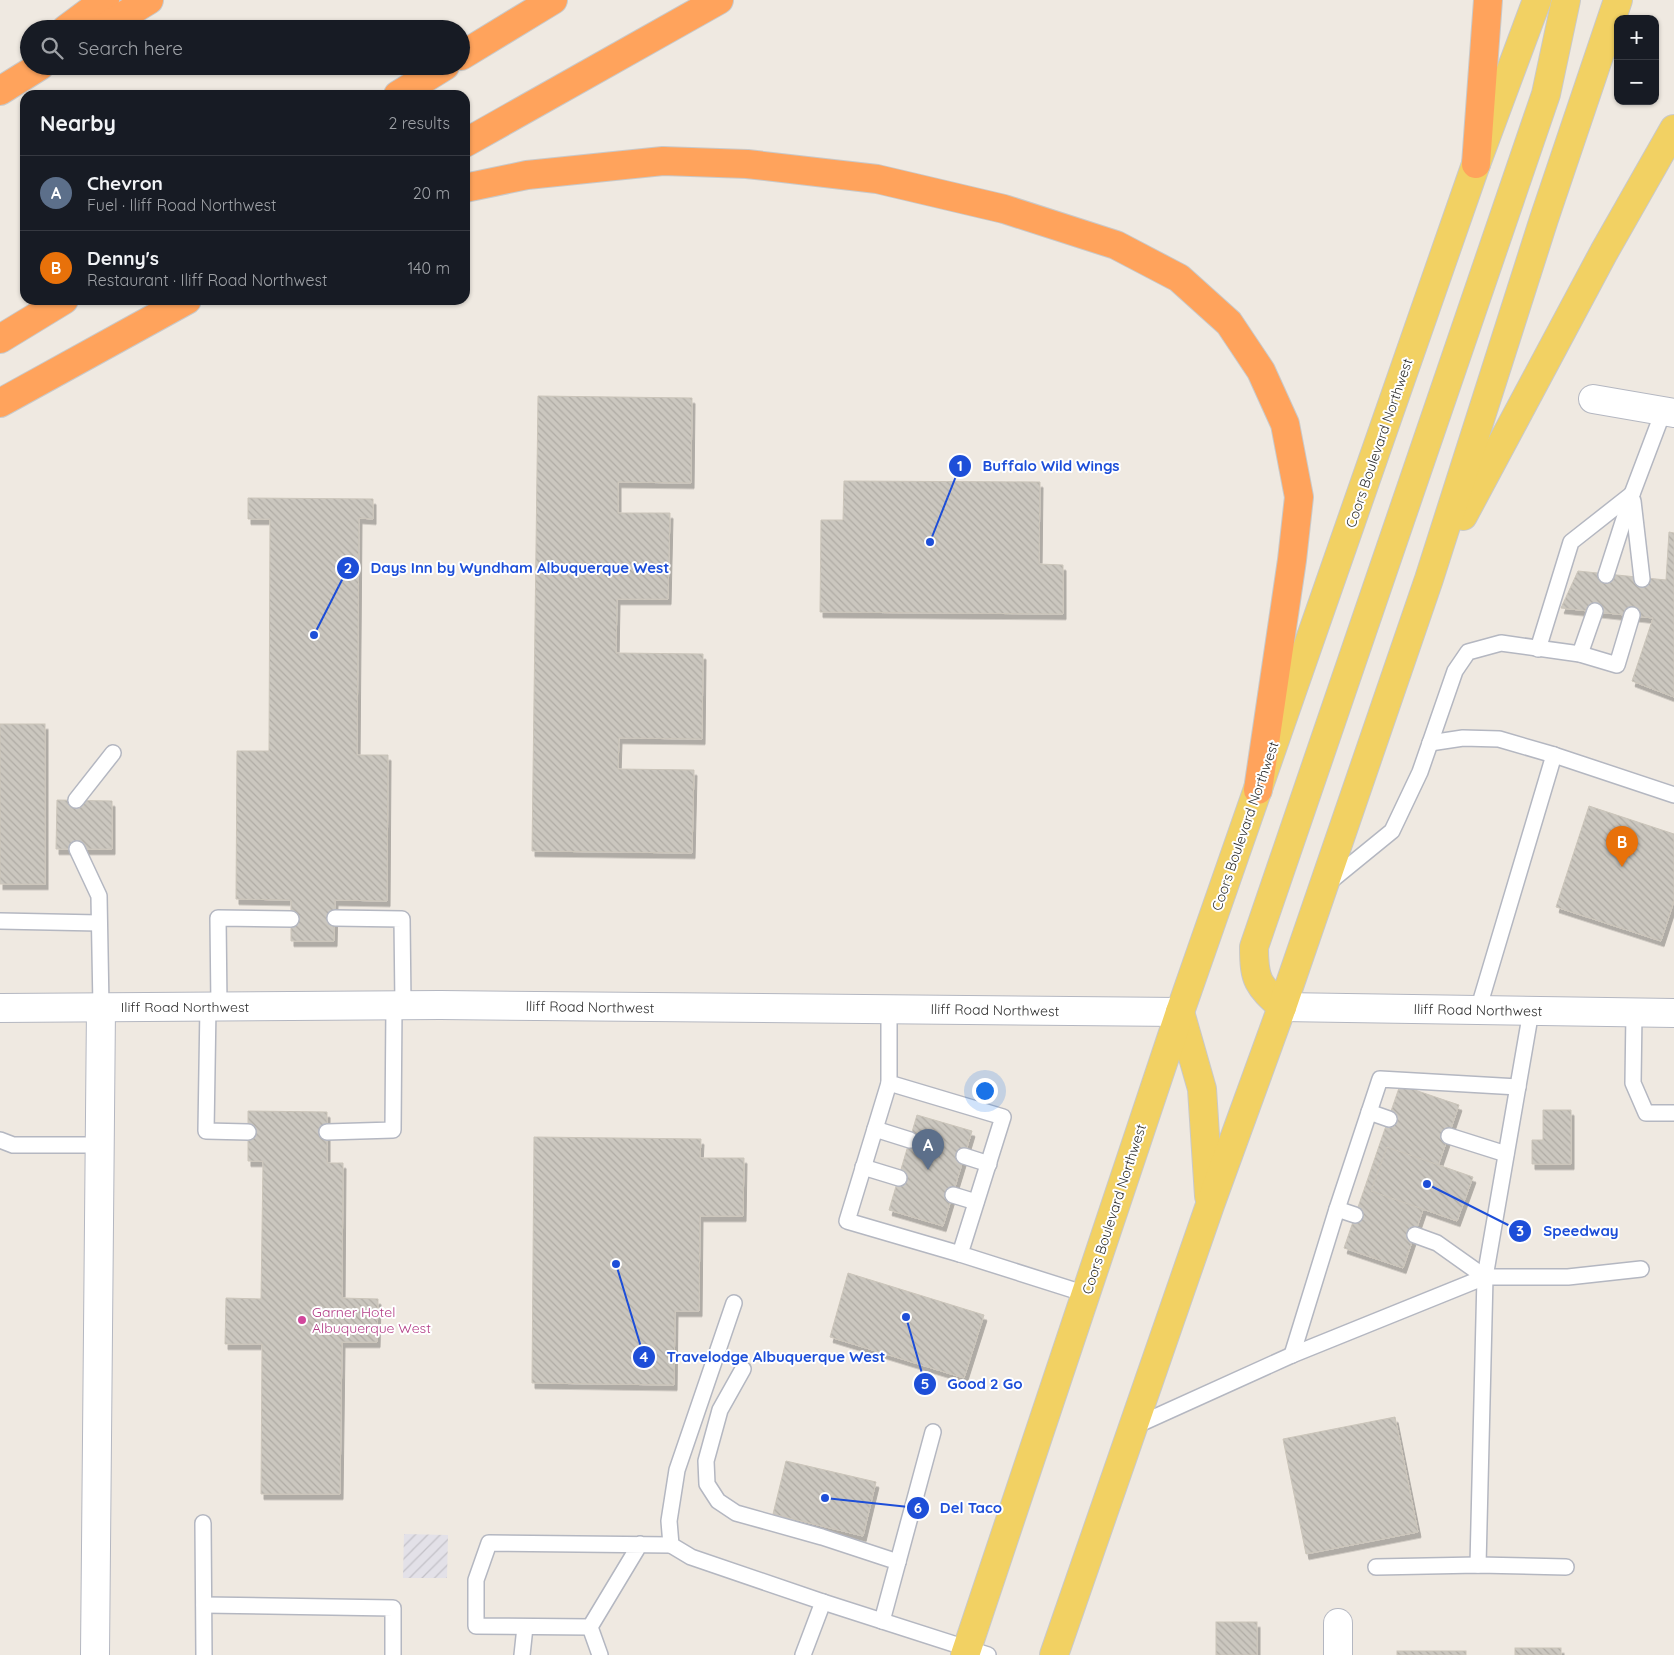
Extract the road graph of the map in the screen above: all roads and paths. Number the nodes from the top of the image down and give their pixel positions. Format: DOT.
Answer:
graph roads {
  1 [pos="106,0"];
  2 [pos="149,0"];
  3 [pos="553,0"];
  4 [pos="719,0"];
  5 [pos="1488,0"];
  6 [pos="1537,0"];
  7 [pos="1566,0"];
  8 [pos="1618,0"];
  9 [pos="78,20"];
  10 [pos="117,20"];
  11 [pos="470,51"];
  12 [pos="20,64"];
  13 [pos="26,75"];
  14 [pos="430,75"];
  15 [pos="0,78"];
  16 [pos="406,90"];
  17 [pos="0,91"];
  18 [pos="1674,129"];
  19 [pos="470,140"];
  20 [pos="1476,164"];
  21 [pos="470,187"];
  22 [pos="56,305"];
  23 [pos="178,305"];
  24 [pos="0,339"];
  25 [pos="1593,399"];
  26 [pos="0,403"];
  27 [pos="1669,413"];
  28 [pos="1632,494"];
  29 [pos="1606,575"];
  30 [pos="1429,579"];
  31 [pos="1642,579"];
  32 [pos="1595,611"];
  33 [pos="1632,615"];
  34 [pos="1538,648"];
  35 [pos="1580,654"];
  36 [pos="1430,744"];
  37 [pos="113,753"];
  38 [pos="1554,756"];
  39 [pos="1258,790"];
  40 [pos="1674,795"];
  41 [pos="76,800"];
  42 [pos="77,849"];
  43 [pos="1324,886"];
  44 [pos="335,918"];
  45 [pos="291,919"];
  46 [pos="0,921"];
  47 [pos="99,923"];
  48 [pos="398,1005"];
  49 [pos="213,1006"];
  50 [pos="101,1007"];
  51 [pos="1282,1007"];
  52 [pos="0,1008"];
  53 [pos="889,1010"];
  54 [pos="1478,1010"];
  55 [pos="1530,1011"];
  56 [pos="1673,1011"];
  57 [pos="1180,1012"];
  58 [pos="1634,1013"];
  59 [pos="889,1083"];
  60 [pos="1518,1086"];
  61 [pos="1370,1112"];
  62 [pos="1674,1113"];
  63 [pos="1389,1119"];
  64 [pos="875,1129"];
  65 [pos="248,1132"];
  66 [pos="328,1132"];
  67 [pos="1449,1136"];
  68 [pos="0,1140"];
  69 [pos="910,1140"];
  70 [pos="100,1145"];
  71 [pos="1506,1154"];
  72 [pos="964,1156"];
  73 [pos="988,1164"];
  74 [pos="863,1167"];
  75 [pos="899,1178"];
  76 [pos="953,1195"];
  77 [pos="976,1202"];
  78 [pos="1210,1205"];
  79 [pos="1337,1209"];
  80 [pos="1355,1215"];
  81 [pos="1415,1235"];
  82 [pos="960,1254"];
  83 [pos="1641,1269"];
  84 [pos="1485,1276"];
  85 [pos="1086,1294"];
  86 [pos="734,1303"];
  87 [pos="1292,1355"];
  88 [pos="743,1369"];
  89 [pos="1133,1427"];
  90 [pos="933,1432"];
  91 [pos="202,1523"];
  92 [pos="640,1544"];
  93 [pos="671,1545"];
  94 [pos="898,1562"];
  95 [pos="1478,1565"];
  96 [pos="1376,1567"];
  97 [pos="1566,1568"];
  98 [pos="823,1602"];
  99 [pos="204,1605"];
  100 [pos="882,1621"];
  101 [pos="1338,1623"];
  102 [pos="525,1627"];
  103 [pos="590,1627"];
  104 [pos="973,1652"];
  105 [pos="95,1655"];
  106 [pos="204,1655"];
  107 [pos="393,1655"];
  108 [pos="522,1655"];
  109 [pos="600,1655"];
  110 [pos="803,1655"];
  111 [pos="1054,1655"];
  112 [pos="1338,1655"];
  1 -- 9 [label="highway"];
  2 -- 10 [label="highway"];
  3 -- 11 [label="highway"];
  4 -- 19 [label="highway"];
  5 -- 20 [label="highway"];
  6 -- 20 [label="main road, Coors Boulevard Northwest"];
  7 -- 51 [label="main road"];
  8 -- 30 [label="main road"];
  12 -- 15 [label="highway"];
  13 -- 17 [label="highway"];
  14 -- 16 [label="highway"];
  18 -- 30 [label="main road"];
  20 -- 39 [label="main road, Coors Boulevard Northwest"];
  21 -- 39 [label="highway"];
  22 -- 24 [label="highway"];
  23 -- 26 [label="highway"];
  25 -- 27 [label="street"];
  27 -- 28 [label="lane"];
  28 -- 29 [label="lane"];
  28 -- 31 [label="lane"];
  28 -- 34 [label="lane"];
  30 -- 43 [label="main road"];
  32 -- 35 [label="lane"];
  33 -- 35 [label="lane"];
  34 -- 35 [label="lane"];
  34 -- 36 [label="lane"];
  36 -- 38 [label="lane"];
  36 -- 43 [label="lane"];
  37 -- 41 [label="lane"];
  38 -- 40 [label="lane"];
  38 -- 54 [label="lane"];
  39 -- 57 [label="main road, Coors Boulevard Northwest"];
  42 -- 47 [label="lane"];
  43 -- 51 [label="main road"];
  44 -- 48 [label="lane"];
  45 -- 49 [label="lane"];
  46 -- 47 [label="lane"];
  47 -- 50 [label="lane"];
  48 -- 49 [label="street, Iliff Road Northwest"];
  48 -- 53 [label="street, Iliff Road Northwest"];
  48 -- 66 [label="lane"];
  49 -- 50 [label="street, Iliff Road Northwest"];
  49 -- 65 [label="lane"];
  50 -- 52 [label="street, Iliff Road Northwest"];
  50 -- 70 [label="street"];
  51 -- 54 [label="street, Iliff Road Northwest"];
  51 -- 78 [label="main road"];
  53 -- 57 [label="street, Iliff Road Northwest"];
  53 -- 59 [label="lane"];
  54 -- 55 [label="street, Iliff Road Northwest"];
  55 -- 58 [label="street, Iliff Road Northwest"];
  55 -- 60 [label="lane"];
  56 -- 58 [label="street, Iliff Road Northwest"];
  57 -- 78 [label="main road"];
  57 -- 85 [label="main road, Coors Boulevard Northwest"];
  58 -- 62 [label="lane"];
  59 -- 64 [label="lane"];
  59 -- 73 [label="lane"];
  60 -- 61 [label="lane"];
  60 -- 71 [label="lane"];
  61 -- 63 [label="lane"];
  61 -- 79 [label="lane"];
  64 -- 69 [label="lane"];
  64 -- 74 [label="lane"];
  67 -- 71 [label="lane"];
  68 -- 70 [label="lane"];
  70 -- 105 [label="street"];
  71 -- 84 [label="lane"];
  72 -- 73 [label="lane"];
  73 -- 77 [label="lane"];
  74 -- 75 [label="lane"];
  74 -- 82 [label="lane"];
  76 -- 77 [label="lane"];
  77 -- 82 [label="lane"];
  78 -- 89 [label="main road"];
  79 -- 80 [label="lane"];
  79 -- 87 [label="lane"];
  81 -- 84 [label="lane"];
  82 -- 85 [label="lane"];
  83 -- 84 [label="lane"];
  84 -- 87 [label="lane"];
  84 -- 95 [label="lane"];
  85 -- 104 [label="main road, Coors Boulevard Northwest"];
  86 -- 93 [label="lane"];
  87 -- 89 [label="lane"];
  88 -- 94 [label="lane"];
  89 -- 111 [label="main road"];
  90 -- 94 [label="lane"];
  91 -- 99 [label="lane"];
  92 -- 93 [label="lane"];
  92 -- 102 [label="lane"];
  92 -- 103 [label="lane"];
  93 -- 98 [label="lane"];
  94 -- 100 [label="lane"];
  95 -- 96 [label="lane"];
  95 -- 97 [label="lane"];
  98 -- 100 [label="lane"];
  98 -- 110 [label="lane"];
  99 -- 106 [label="lane"];
  99 -- 107 [label="lane"];
  100 -- 104 [label="lane"];
  101 -- 112 [label="street"];
  102 -- 103 [label="lane"];
  102 -- 108 [label="lane"];
  103 -- 109 [label="lane"];
}
